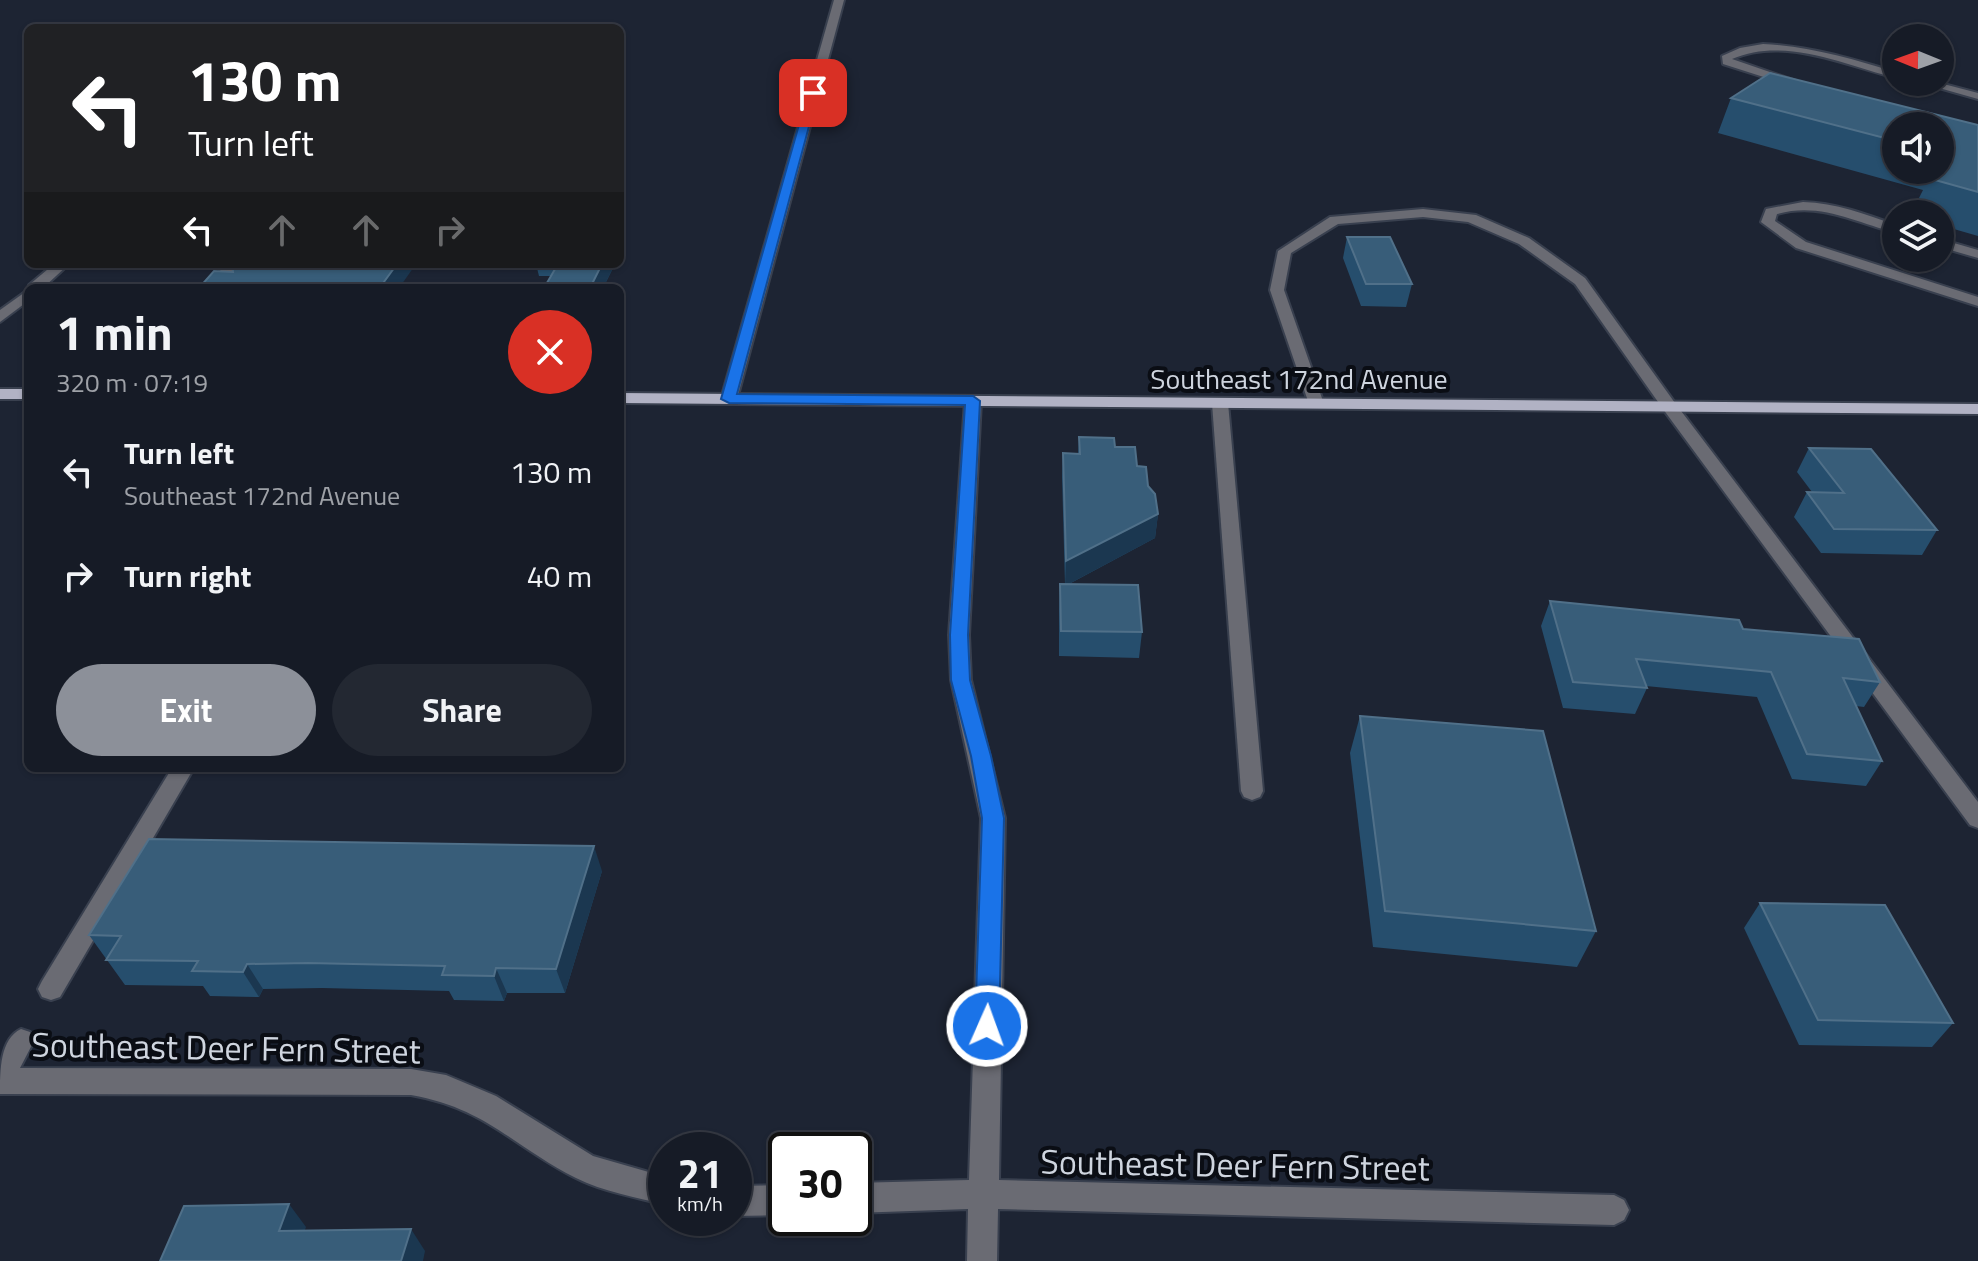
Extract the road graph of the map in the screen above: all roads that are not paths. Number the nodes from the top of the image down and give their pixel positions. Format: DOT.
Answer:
graph roads {
  1 [pos="839,0"];
  2 [pos="1882,72"];
  3 [pos="1802,85"];
  4 [pos="1954,90"];
  5 [pos="1978,96"];
  6 [pos="1882,225"];
  7 [pos="1954,247"];
  8 [pos="1978,254"];
  9 [pos="57,268"];
  10 [pos="1882,271"];
  11 [pos="1885,272"];
  12 [pos="39,284"];
  13 [pos="24,297"];
  14 [pos="1978,302"];
  15 [pos="0,318"];
  16 [pos="0,394"];
  17 [pos="24,394"];
  18 [pos="624,398"];
  19 [pos="729,399"];
  20 [pos="973,401"];
  21 [pos="1220,403"];
  22 [pos="1316,404"];
  23 [pos="1669,406"];
  24 [pos="1978,409"];
  25 [pos="181,772"];
  26 [pos="1252,791"];
  27 [pos="1978,819"];
  28 [pos="51,989"];
  29 [pos="21,1041"];
  30 [pos="0,1079"];
  31 [pos="648,1186"];
  32 [pos="982,1194"];
  33 [pos="872,1197"];
  34 [pos="1614,1210"];
  35 [pos="982,1261"];
  1 -- 19 [label="street"];
  2 -- 3 [label="street"];
  4 -- 5 [label="street"];
  6 -- 10 [label="street"];
  7 -- 8 [label="street"];
  9 -- 12 [label="street"];
  11 -- 14 [label="street"];
  13 -- 15 [label="street"];
  16 -- 17 [label="main road"];
  18 -- 19 [label="main road, Southeast 172nd Avenue"];
  19 -- 20 [label="main road, Southeast 172nd Avenue"];
  20 -- 21 [label="main road, Southeast 172nd Avenue"];
  20 -- 32 [label="street"];
  21 -- 22 [label="main road, Southeast 172nd Avenue"];
  21 -- 26 [label="street"];
  22 -- 23 [label="main road, Southeast 172nd Avenue"];
  22 -- 23 [label="street"];
  23 -- 24 [label="main road, Southeast 172nd Avenue"];
  23 -- 27 [label="street"];
  25 -- 28 [label="street"];
  29 -- 30 [label="street"];
  30 -- 31 [label="street, Southeast Deer Fern Street"];
  32 -- 33 [label="street, Southeast Deer Fern Street"];
  32 -- 34 [label="street, Southeast Deer Fern Street"];
  32 -- 35 [label="street"];
}
